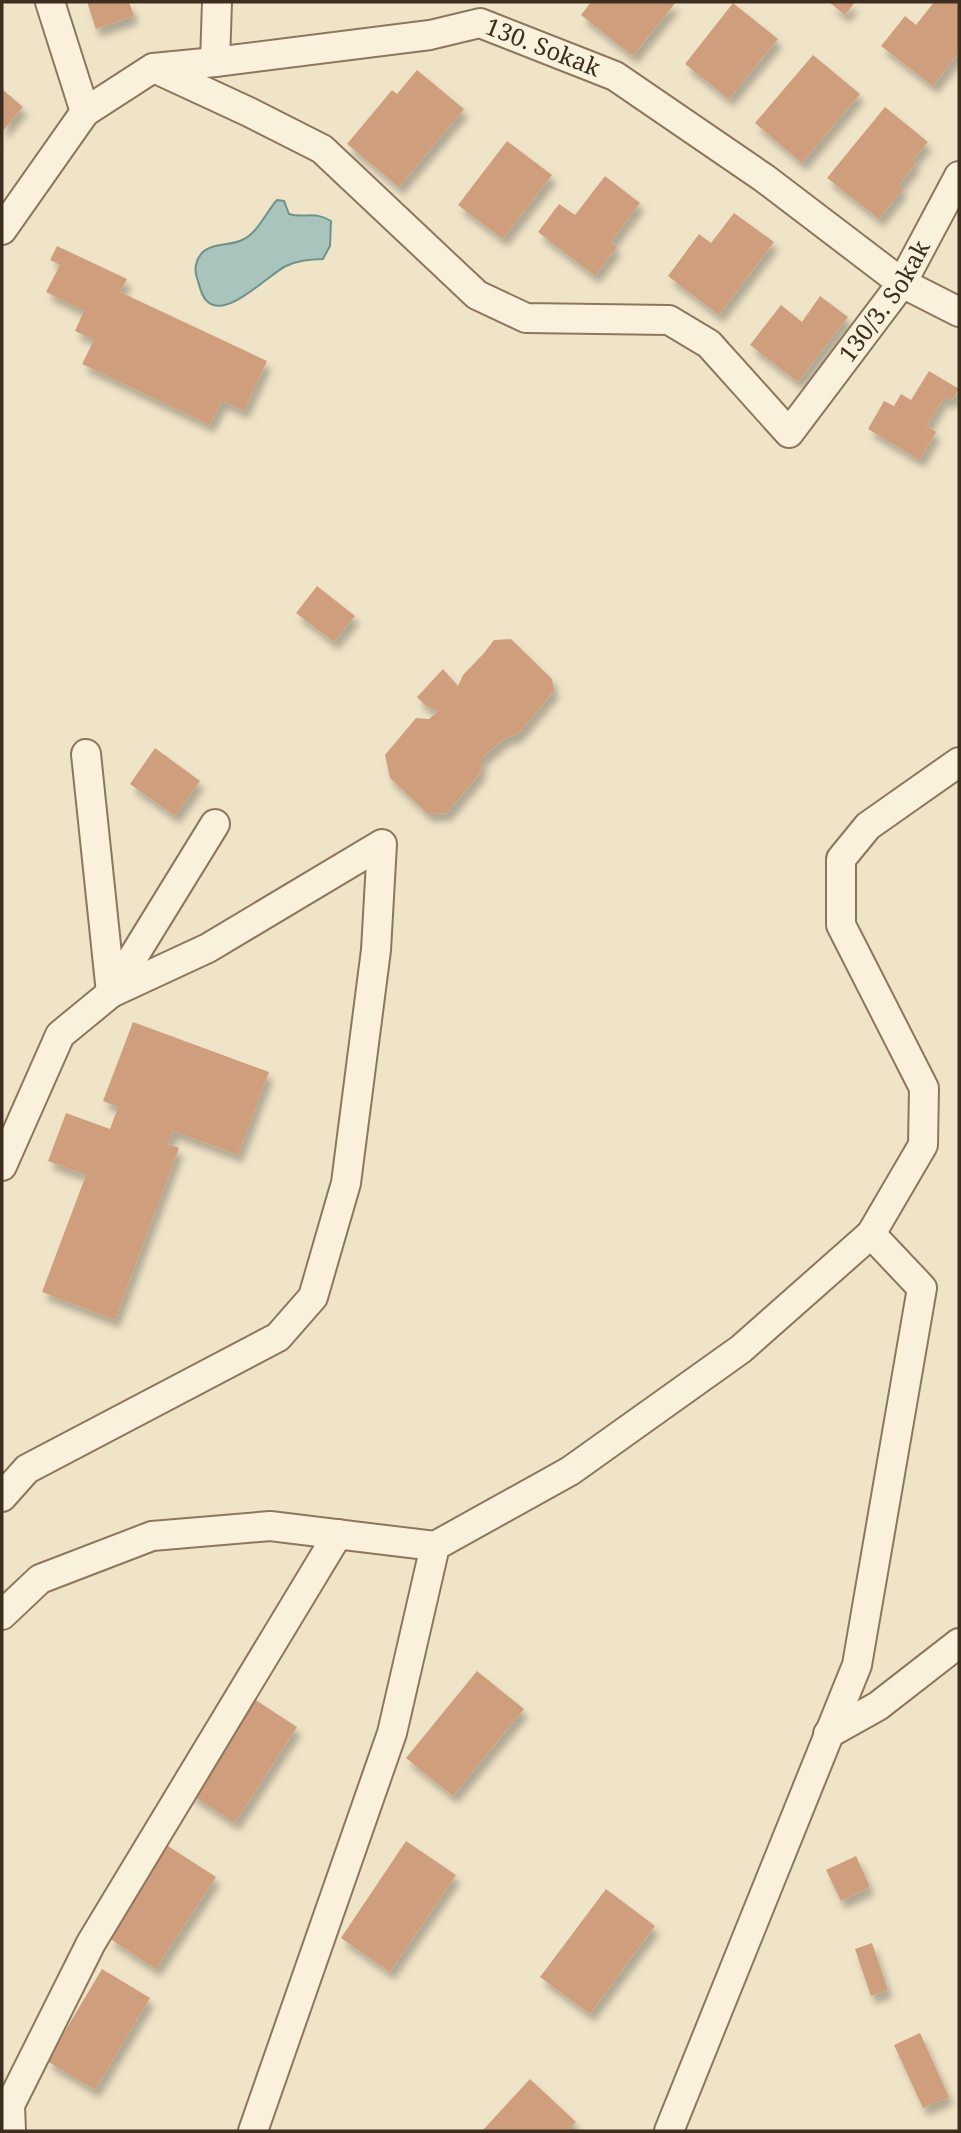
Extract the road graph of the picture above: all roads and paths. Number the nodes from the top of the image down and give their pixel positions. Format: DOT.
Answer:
graph roads {
  1 [pos="50,2"];
  2 [pos="217,2"];
  3 [pos="477,12"];
  4 [pos="215,62"];
  5 [pos="153,68"];
  6 [pos="85,112"];
  7 [pos="959,177"];
  8 [pos="2,230"];
  9 [pos="902,284"];
  10 [pos="959,312"];
  11 [pos="86,754"];
  12 [pos="959,762"];
  13 [pos="215,824"];
  14 [pos="111,993"];
  15 [pos="2,1166"];
  16 [pos="871,1234"];
  17 [pos="2,1497"];
  18 [pos="338,1534"];
  19 [pos="435,1546"];
  20 [pos="2,1615"];
  21 [pos="959,1643"];
  22 [pos="828,1734"];
  23 [pos="11,2131"];
  24 [pos="253,2131"];
  25 [pos="670,2131"];
  1 -- 6 [label="street"];
  2 -- 4 [label="street"];
  3 -- 4 [label="street, 130. Sokak"];
  3 -- 9 [label="street, 130. Sokak"];
  4 -- 5 [label="street, 130. Sokak"];
  5 -- 6 [label="street, 130. Sokak"];
  5 -- 9 [label="street, 130/3. Sokak"];
  6 -- 8 [label="street, 130. Sokak"];
  7 -- 9 [label="street, 130/3. Sokak"];
  9 -- 10 [label="street, 130. Sokak"];
  11 -- 14 [label="street"];
  12 -- 16 [label="street"];
  13 -- 14 [label="street"];
  14 -- 15 [label="street"];
  14 -- 17 [label="street"];
  16 -- 19 [label="street"];
  16 -- 22 [label="street"];
  18 -- 19 [label="street"];
  18 -- 20 [label="street"];
  18 -- 23 [label="street"];
  19 -- 24 [label="street"];
  21 -- 22 [label="street"];
  22 -- 25 [label="street"];
}
